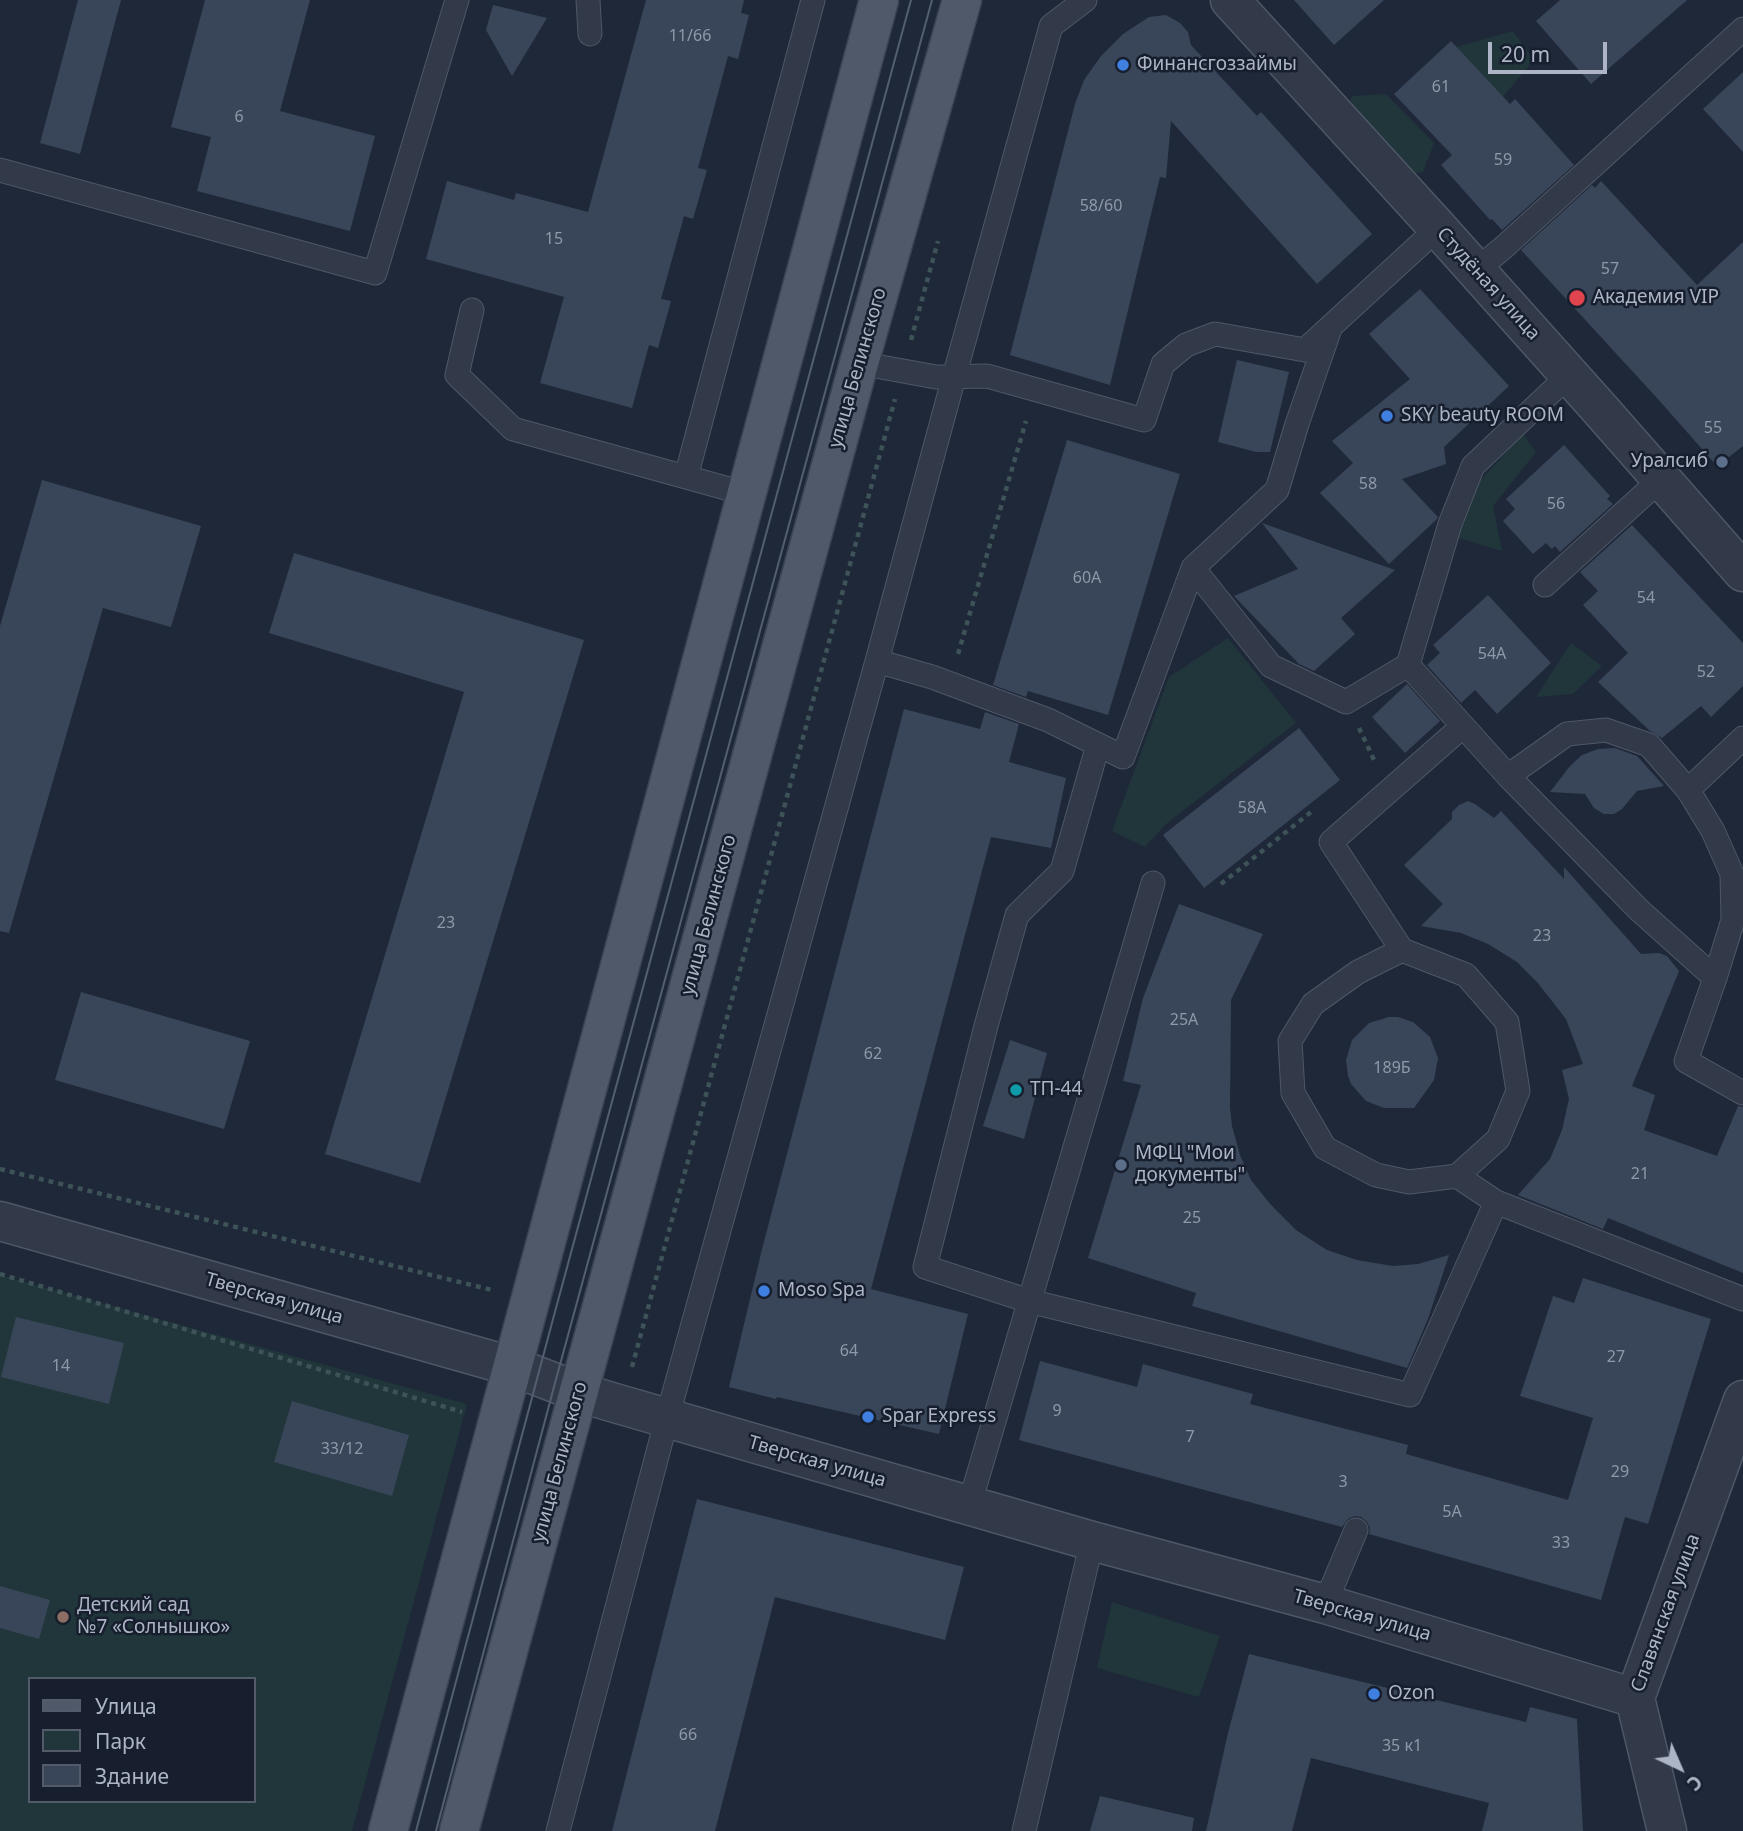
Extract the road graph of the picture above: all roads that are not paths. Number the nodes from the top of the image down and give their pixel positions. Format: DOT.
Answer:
graph roads {
  1 [pos="457,0"];
  2 [pos="588,0"];
  3 [pos="813,0"];
  4 [pos="879,0"];
  5 [pos="962,0"];
  6 [pos="1085,0"];
  7 [pos="1230,0"];
  8 [pos="1743,29"];
  9 [pos="590,34"];
  10 [pos="0,170"];
  11 [pos="1438,228"];
  12 [pos="1475,271"];
  13 [pos="472,310"];
  14 [pos="1331,326"];
  15 [pos="859,363"];
  16 [pos="1569,375"];
  17 [pos="954,377"];
  18 [pos="686,477"];
  19 [pos="1661,479"];
  20 [pos="747,494"];
  21 [pos="1193,568"];
  22 [pos="1743,572"];
  23 [pos="1545,584"];
  24 [pos="877,661"];
  25 [pos="1408,665"];
  26 [pos="1463,726"];
  27 [pos="1743,738"];
  28 [pos="1098,745"];
  29 [pos="1508,776"];
  30 [pos="1688,790"];
  31 [pos="1153,883"];
  32 [pos="1402,950"];
  33 [pos="1715,978"];
  34 [pos="1743,1093"];
  35 [pos="1457,1176"];
  36 [pos="1496,1202"];
  37 [pos="0,1221"];
  38 [pos="1743,1299"];
  39 [pos="1029,1301"];
  40 [pos="512,1366"];
  41 [pos="579,1392"];
  42 [pos="1743,1400"];
  43 [pos="667,1418"];
  44 [pos="969,1506"];
  45 [pos="1356,1530"];
  46 [pos="1092,1541"];
  47 [pos="1325,1604"];
  48 [pos="1634,1698"];
  49 [pos="388,1831"];
  50 [pos="459,1831"];
  51 [pos="558,1831"];
  52 [pos="1024,1831"];
  53 [pos="1667,1831"];
  1 -- 10 [label="lane"];
  2 -- 9 [label="lane"];
  3 -- 18 [label="lane"];
  4 -- 20 [label="main road"];
  5 -- 15 [label="main road, улица Белинского"];
  6 -- 17 [label="lane"];
  7 -- 11 [label="street, Студёная улица"];
  8 -- 12 [label="lane"];
  11 -- 12 [label="street, Студёная улица"];
  11 -- 14 [label="lane"];
  12 -- 16 [label="street, Студёная улица"];
  13 -- 18 [label="lane"];
  14 -- 17 [label="lane"];
  14 -- 21 [label="lane"];
  15 -- 17 [label="lane"];
  15 -- 41 [label="main road, улица Белинского"];
  16 -- 19 [label="street, Студёная улица"];
  16 -- 25 [label="lane"];
  17 -- 24 [label="lane"];
  18 -- 20 [label="lane"];
  19 -- 22 [label="street, Студёная улица"];
  19 -- 23 [label="lane"];
  20 -- 40 [label="main road"];
  21 -- 25 [label="lane"];
  21 -- 28 [label="lane"];
  24 -- 28 [label="lane"];
  24 -- 43 [label="lane"];
  25 -- 26 [label="lane"];
  26 -- 29 [label="lane"];
  26 -- 32 [label="lane"];
  27 -- 30 [label="lane"];
  28 -- 39 [label="lane"];
  29 -- 30 [label="lane"];
  29 -- 33 [label="lane"];
  30 -- 33 [label="lane"];
  31 -- 39 [label="lane"];
  32 -- 35 [label="lane"];
  32 -- 35 [label="lane"];
  33 -- 34 [label="lane"];
  35 -- 36 [label="lane"];
  36 -- 38 [label="lane"];
  36 -- 39 [label="lane"];
  37 -- 40 [label="street, Тверская улица"];
  39 -- 44 [label="lane"];
  40 -- 41 [label="street, Тверская улица"];
  40 -- 49 [label="main road"];
  41 -- 43 [label="street, Тверская улица"];
  41 -- 50 [label="main road, улица Белинского"];
  42 -- 48 [label="street, Славянская улица"];
  43 -- 44 [label="street, Тверская улица"];
  43 -- 51 [label="lane"];
  44 -- 46 [label="street, Тверская улица"];
  45 -- 47 [label="lane"];
  46 -- 47 [label="street, Тверская улица"];
  46 -- 52 [label="lane"];
  47 -- 48 [label="street, Тверская улица"];
  48 -- 53 [label="street, Славянская улица"];
}
